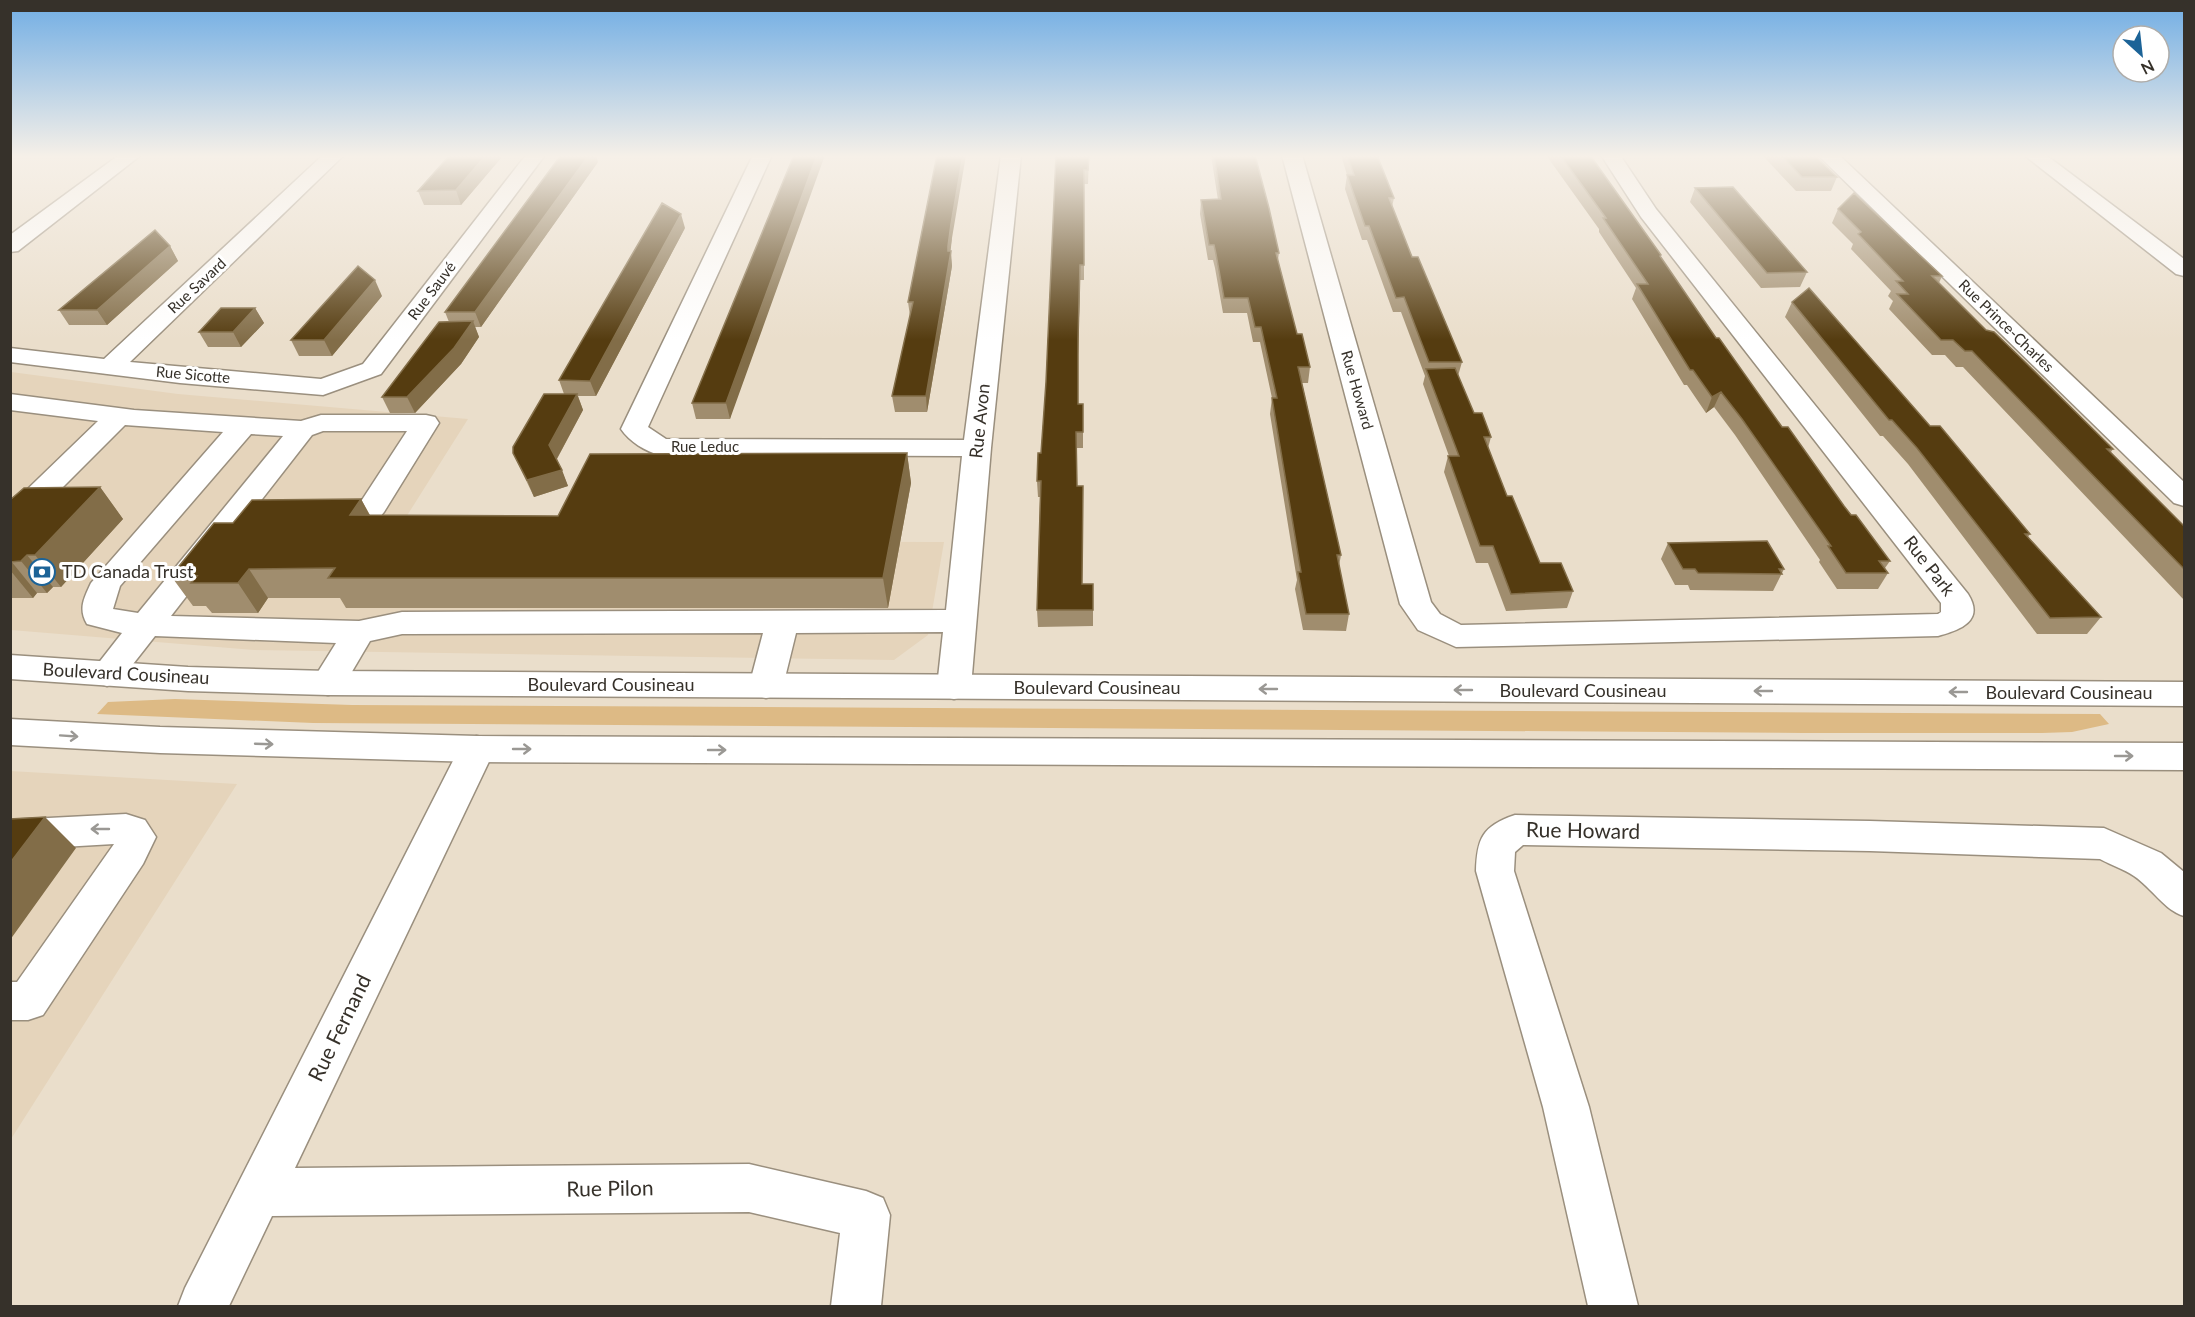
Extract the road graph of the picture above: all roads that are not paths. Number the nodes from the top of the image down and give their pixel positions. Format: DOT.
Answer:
graph roads {
  1 [pos="50,216"];
  2 [pos="270,216"];
  3 [pos="489,216"];
  4 [pos="734,216"];
  5 [pos="1004,216"];
  6 [pos="1309,216"];
  7 [pos="1651,216"];
  8 [pos="1891,216"];
  9 [pos="2114,216"];
  10 [pos="10,246"];
  11 [pos="2184,269"];
  12 [pos="10,355"];
  13 [pos="110,367"];
  14 [pos="372,369"];
  15 [pos="10,402"];
  16 [pos="119,416"];
  17 [pos="244,425"];
  18 [pos="303,429"];
  19 [pos="977,448"];
  20 [pos="2184,497"];
  21 [pos="300,513"];
  22 [pos="267,514"];
  23 [pos="234,515"];
  24 [pos="10,523"];
  25 [pos="960,621"];
  26 [pos="782,622"];
  27 [pos="1429,622"];
  28 [pos="147,624"];
  29 [pos="359,632"];
  30 [pos="10,667"];
  31 [pos="106,674"];
  32 [pos="328,683"];
  33 [pos="766,686"];
  34 [pos="954,687"];
  35 [pos="2184,694"];
  36 [pos="10,732"];
  37 [pos="477,749"];
  38 [pos="2184,757"];
  39 [pos="10,835"];
  40 [pos="2184,899"];
  41 [pos="10,1001"];
  42 [pos="259,1192"];
  43 [pos="203,1306"];
  44 [pos="856,1306"];
  45 [pos="1613,1306"];
  1 -- 10 [label="street"];
  2 -- 13 [label="street, Rue Savard"];
  3 -- 14 [label="street, Rue Sauvé"];
  4 -- 19 [label="street, Rue Leduc"];
  5 -- 19 [label="street, Rue Avon"];
  6 -- 27 [label="street, Rue Howard"];
  7 -- 27 [label="street, Rue Park"];
  8 -- 20 [label="street, Rue Prince-Charles"];
  9 -- 11 [label="street"];
  12 -- 13 [label="street, Rue Sicotte"];
  13 -- 14 [label="street, Rue Sicotte"];
  15 -- 16 [label="street"];
  16 -- 17 [label="street"];
  16 -- 24 [label="street"];
  17 -- 18 [label="street"];
  17 -- 28 [label="street"];
  18 -- 21 [label="street"];
  18 -- 23 [label="street"];
  19 -- 25 [label="street, Rue Avon"];
  22 -- 23 [label="street"];
  23 -- 28 [label="street"];
  25 -- 26 [label="street"];
  25 -- 34 [label="street, Rue Avon"];
  26 -- 29 [label="street"];
  26 -- 33 [label="street"];
  28 -- 29 [label="street"];
  28 -- 31 [label="street"];
  29 -- 32 [label="street"];
  30 -- 31 [label="street, Boulevard Cousineau"];
  31 -- 32 [label="street, Boulevard Cousineau"];
  32 -- 33 [label="street, Boulevard Cousineau"];
  33 -- 34 [label="street, Boulevard Cousineau"];
  35 -- 34 [label="street, Boulevard Cousineau, one-way"];
  36 -- 37 [label="street, one-way"];
  37 -- 38 [label="street, one-way"];
  37 -- 42 [label="street, Rue Fernand"];
  41 -- 39 [label="street, one-way"];
  40 -- 45 [label="street, Rue Howard"];
  42 -- 43 [label="street, Rue Fernand"];
  42 -- 44 [label="street, Rue Pilon"];
}
